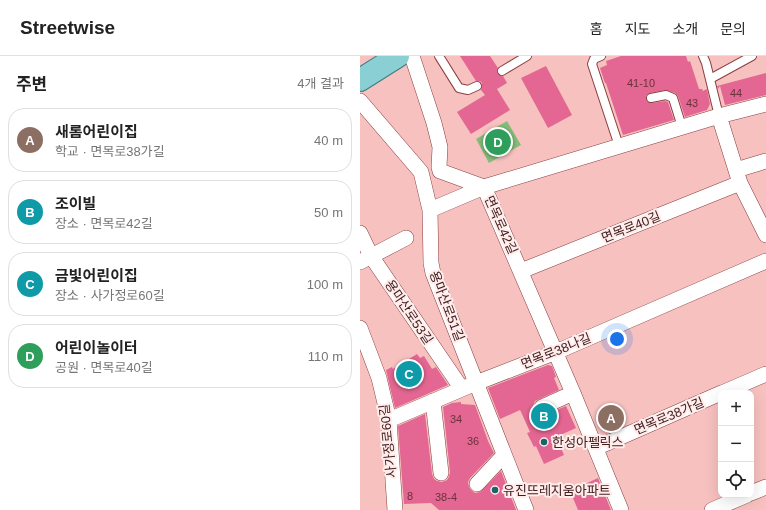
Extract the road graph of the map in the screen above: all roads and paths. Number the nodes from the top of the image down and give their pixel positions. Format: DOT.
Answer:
graph roads {
  1 [pos="412,56"];
  2 [pos="439,56"];
  3 [pos="527,56"];
  4 [pos="601,56"];
  5 [pos="703,56"];
  6 [pos="752,56"];
  7 [pos="385,60"];
  8 [pos="502,71"];
  9 [pos="710,78"];
  10 [pos="360,80"];
  11 [pos="477,86"];
  12 [pos="651,98"];
  13 [pos="360,101"];
  14 [pos="766,104"];
  15 [pos="719,116"];
  16 [pos="682,127"];
  17 [pos="619,146"];
  18 [pos="766,161"];
  19 [pos="738,176"];
  20 [pos="484,187"];
  21 [pos="430,210"];
  22 [pos="360,233"];
  23 [pos="766,235"];
  24 [pos="406,238"];
  25 [pos="366,259"];
  26 [pos="766,261"];
  27 [pos="522,271"];
  28 [pos="360,328"];
  29 [pos="556,352"];
  30 [pos="766,374"];
  31 [pos="476,383"];
  32 [pos="462,389"];
  33 [pos="728,390"];
  34 [pos="573,393"];
  35 [pos="718,394"];
  36 [pos="433,401"];
  37 [pos="542,407"];
  38 [pos="389,420"];
  39 [pos="596,448"];
  40 [pos="504,455"];
  41 [pos="441,473"];
  42 [pos="477,484"];
  43 [pos="766,487"];
  44 [pos="754,492"];
  45 [pos="740,498"];
  46 [pos="395,510"];
  47 [pos="526,510"];
  48 [pos="621,510"];
  49 [pos="712,510"];
  1 -- 20 [label="street, 면목로42길"];
  2 -- 11 [label="lane"];
  3 -- 8 [label="lane"];
  4 -- 17 [label="lane"];
  5 -- 9 [label="lane"];
  6 -- 9 [label="lane"];
  7 -- 10 [label="main road"];
  9 -- 15 [label="lane"];
  12 -- 16 [label="lane"];
  13 -- 21 [label="street, 용마산로51길"];
  14 -- 15 [label="street"];
  15 -- 16 [label="street"];
  15 -- 19 [label="street"];
  16 -- 17 [label="street"];
  17 -- 20 [label="street"];
  18 -- 19 [label="street, 면목로40길"];
  19 -- 23 [label="street"];
  19 -- 27 [label="street, 면목로40길"];
  20 -- 21 [label="street"];
  20 -- 27 [label="street, 면목로42길"];
  21 -- 31 [label="street, 용마산로51길"];
  22 -- 25 [label="street, 용마산로53길"];
  24 -- 25 [label="street"];
  25 -- 32 [label="street, 용마산로53길"];
  26 -- 29 [label="street, 면목로38나길"];
  27 -- 29 [label="street, 면목로42길"];
  28 -- 38 [label="street, 사가정로60길"];
  29 -- 31 [label="street, 면목로38나길"];
  29 -- 34 [label="street, 면목로42길"];
  30 -- 33 [label="street, 면목로38가길"];
  31 -- 32 [label="street, 면목로38나길"];
  31 -- 40 [label="street, 용마산로51길"];
  32 -- 36 [label="street, 면목로38나길"];
  34 -- 37 [label="street"];
  34 -- 39 [label="street, 면목로42길"];
  35 -- 39 [label="street, 면목로38가길"];
  36 -- 38 [label="street, 면목로38나길"];
  36 -- 41 [label="street"];
  38 -- 46 [label="street, 사가정로60길"];
  39 -- 48 [label="street, 면목로42길"];
  40 -- 42 [label="street"];
  40 -- 47 [label="street, 용마산로51길"];
  43 -- 44 [label="street"];
  45 -- 49 [label="street"];
}
